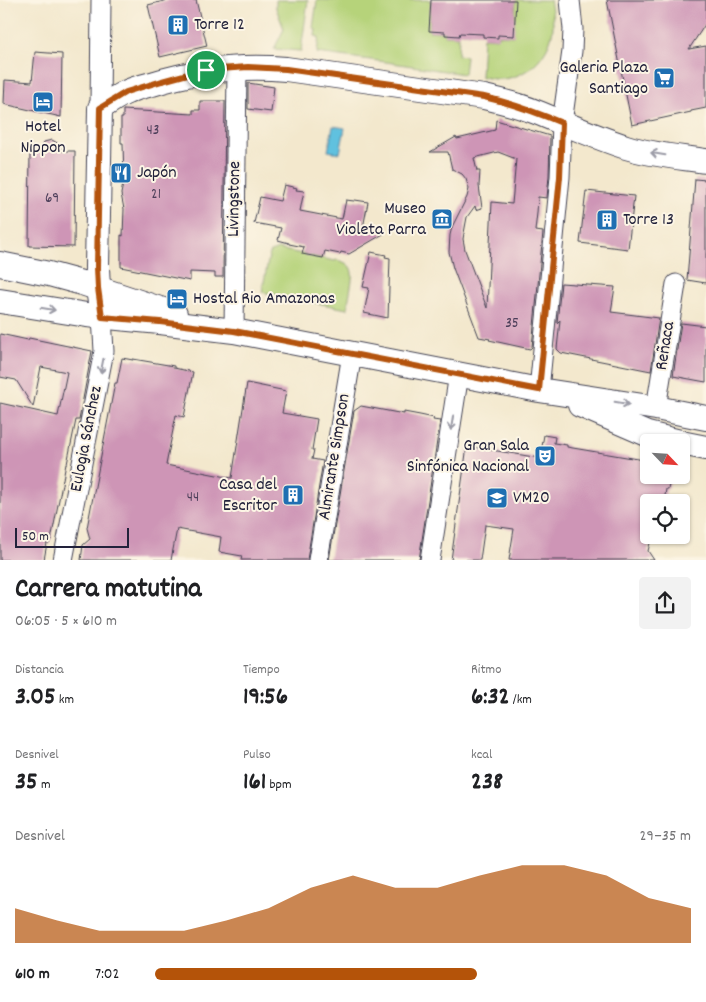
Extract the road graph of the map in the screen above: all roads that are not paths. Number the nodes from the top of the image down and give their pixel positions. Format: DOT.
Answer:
graph roads {
  1 [pos="101,0"];
  2 [pos="570,0"];
  3 [pos="237,68"];
  4 [pos="100,108"];
  5 [pos="562,123"];
  6 [pos="706,161"];
  7 [pos="0,264"];
  8 [pos="676,284"];
  9 [pos="98,288"];
  10 [pos="0,300"];
  11 [pos="102,317"];
  12 [pos="234,331"];
  13 [pos="352,354"];
  14 [pos="460,374"];
  15 [pos="539,390"];
  16 [pos="656,408"];
  17 [pos="706,418"];
  18 [pos="647,434"];
  19 [pos="690,445"];
  20 [pos="706,448"];
  21 [pos="63,560"];
  22 [pos="318,560"];
  23 [pos="430,560"];
  1 -- 4 [label="street"];
  2 -- 5 [label="street"];
  3 -- 4 [label="main road"];
  3 -- 5 [label="main road"];
  3 -- 12 [label="street, Livingstone"];
  4 -- 9 [label="main road"];
  6 -- 5 [label="main road, one-way"];
  5 -- 15 [label="street"];
  7 -- 9 [label="main road"];
  8 -- 16 [label="street, Reñaca"];
  9 -- 11 [label="main road"];
  9 -- 12 [label="main road"];
  10 -- 11 [label="main road, one-way"];
  11 -- 12 [label="main road"];
  11 -- 21 [label="street, Eulogia Sánchez, one-way"];
  12 -- 13 [label="main road"];
  13 -- 14 [label="main road"];
  13 -- 22 [label="street, Almirante Simpson"];
  14 -- 15 [label="main road"];
  14 -- 23 [label="street, one-way"];
  15 -- 16 [label="main road, one-way"];
  15 -- 18 [label="main road"];
  16 -- 17 [label="main road"];
  19 -- 20 [label="main road"];
}
